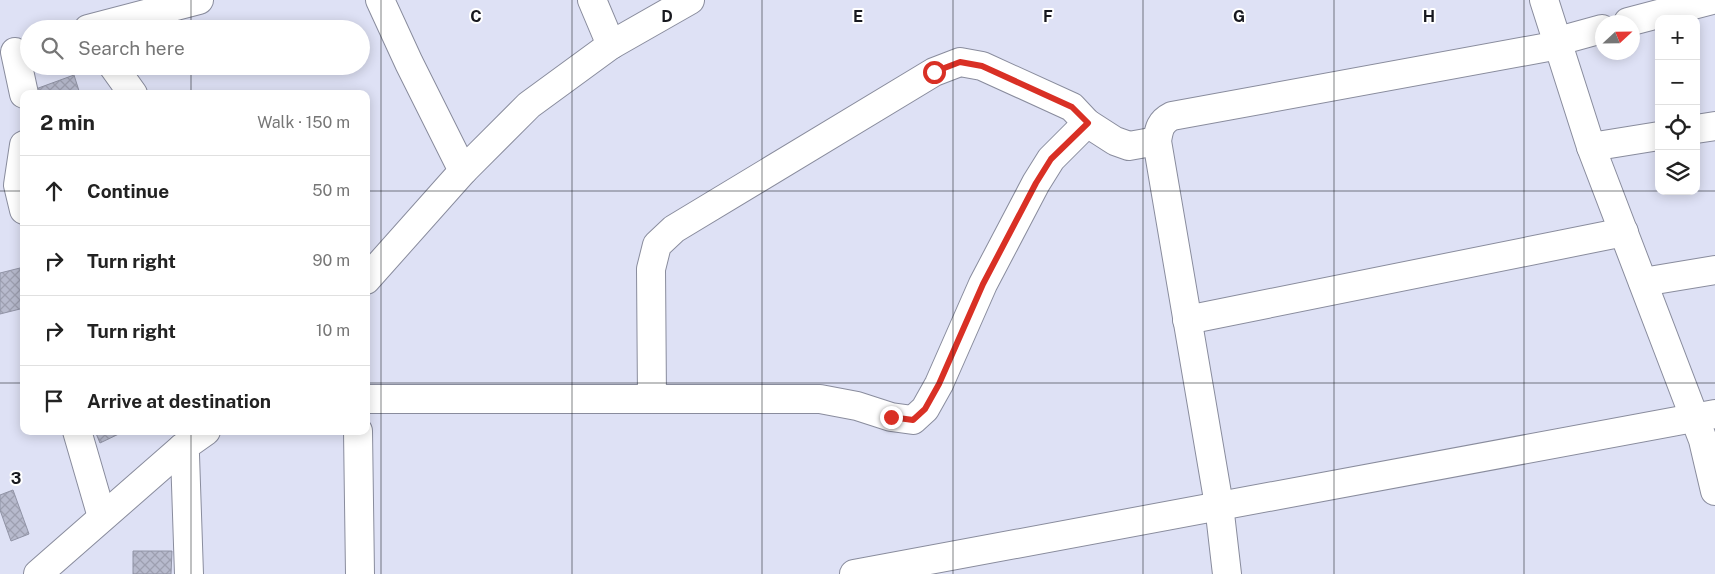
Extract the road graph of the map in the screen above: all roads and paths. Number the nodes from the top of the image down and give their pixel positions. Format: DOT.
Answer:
graph roads {
  1 [pos="199,0"];
  2 [pos="380,0"];
  3 [pos="592,0"];
  4 [pos="690,0"];
  5 [pos="1544,0"];
  6 [pos="1712,0"];
  7 [pos="1640,19"];
  8 [pos="126,20"];
  9 [pos="1595,32"];
  10 [pos="1558,45"];
  11 [pos="611,46"];
  12 [pos="10,50"];
  13 [pos="119,75"];
  14 [pos="23,90"];
  15 [pos="130,90"];
  16 [pos="1088,123"];
  17 [pos="1715,126"];
  18 [pos="1700,128"];
  19 [pos="1655,137"];
  20 [pos="1157,141"];
  21 [pos="1591,147"];
  22 [pos="20,171"];
  23 [pos="463,171"];
  24 [pos="20,193"];
  25 [pos="1624,232"];
  26 [pos="1715,270"];
  27 [pos="370,276"];
  28 [pos="1643,282"];
  29 [pos="1187,320"];
  30 [pos="370,399"];
  31 [pos="652,399"];
  32 [pos="1705,416"];
  33 [pos="78,435"];
  34 [pos="200,435"];
  35 [pos="358,435"];
  36 [pos="182,448"];
  37 [pos="1715,491"];
  38 [pos="1219,506"];
  39 [pos="102,517"];
  40 [pos="38,574"];
  41 [pos="190,574"];
  42 [pos="360,574"];
  43 [pos="854,574"];
  44 [pos="1227,574"];
  1 -- 8 [label="street"];
  2 -- 23 [label="street"];
  3 -- 11 [label="street"];
  4 -- 11 [label="street"];
  5 -- 10 [label="street"];
  6 -- 7 [label="street"];
  9 -- 10 [label="street"];
  10 -- 20 [label="street"];
  10 -- 21 [label="street"];
  11 -- 23 [label="street"];
  12 -- 14 [label="street"];
  13 -- 15 [label="street"];
  16 -- 20 [label="street"];
  16 -- 31 [label="street"];
  16 -- 31 [label="street"];
  17 -- 18 [label="street"];
  19 -- 21 [label="street"];
  20 -- 29 [label="street"];
  21 -- 25 [label="street"];
  22 -- 24 [label="street"];
  23 -- 27 [label="street"];
  25 -- 28 [label="street"];
  25 -- 29 [label="street"];
  26 -- 28 [label="street"];
  28 -- 32 [label="street"];
  29 -- 38 [label="street"];
  30 -- 31 [label="street"];
  32 -- 37 [label="street"];
  32 -- 38 [label="street"];
  33 -- 39 [label="street"];
  34 -- 36 [label="street"];
  35 -- 42 [label="street"];
  36 -- 39 [label="street"];
  36 -- 41 [label="street"];
  38 -- 43 [label="street"];
  38 -- 44 [label="street"];
  39 -- 40 [label="street"];
}
